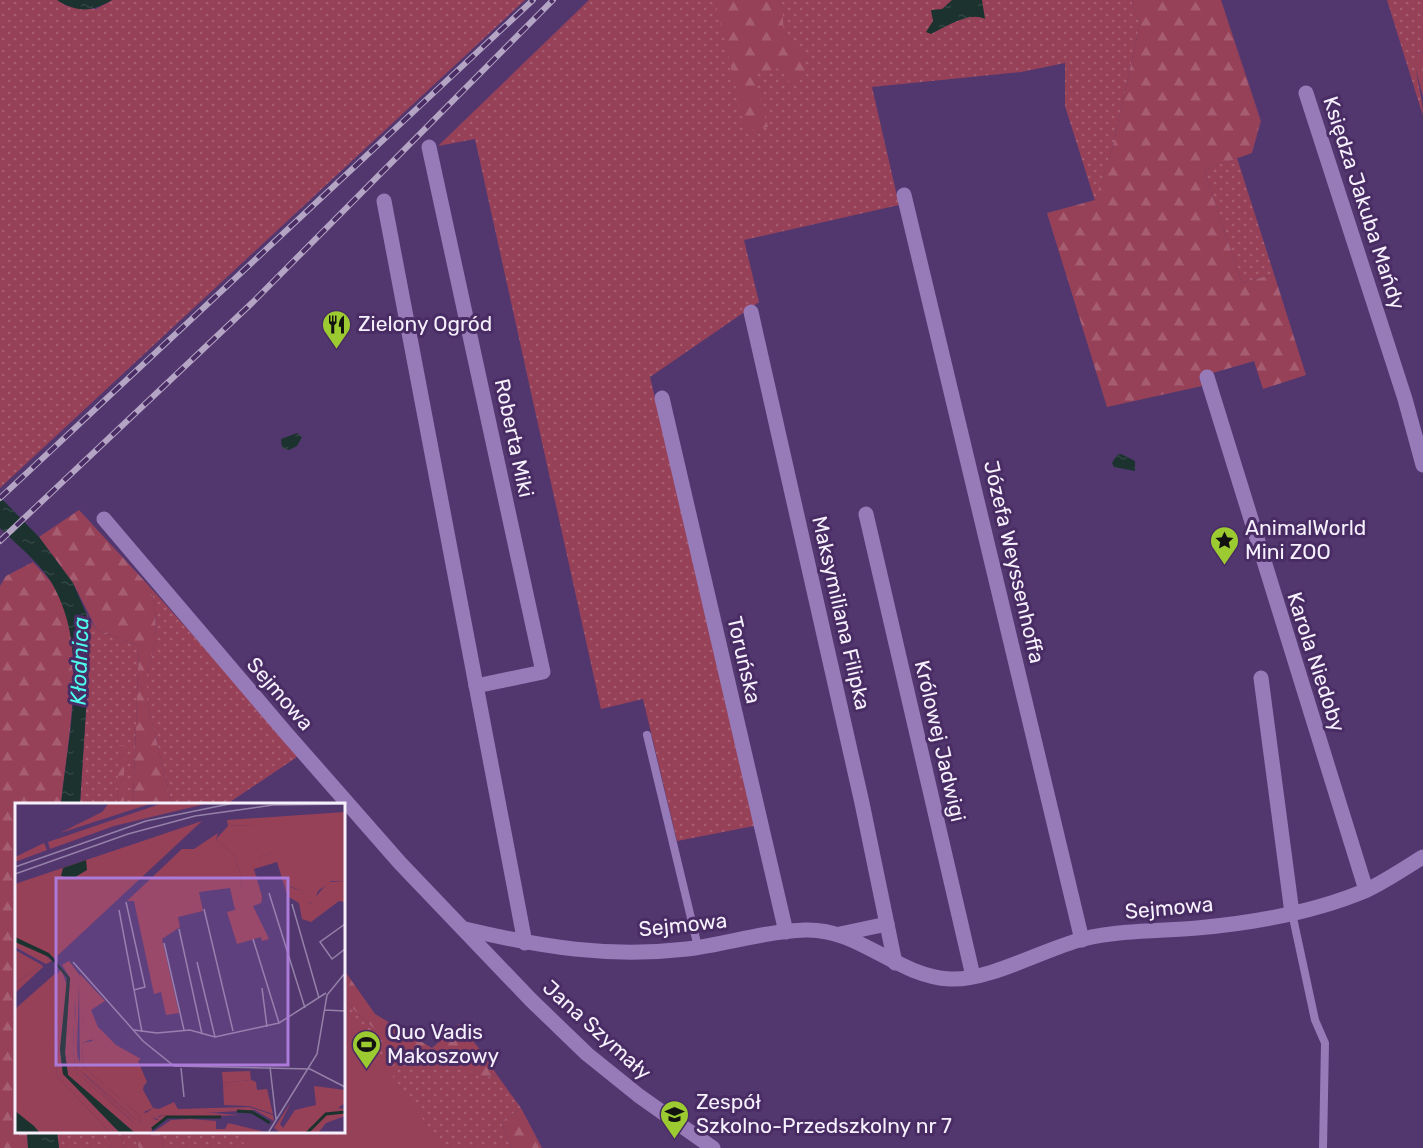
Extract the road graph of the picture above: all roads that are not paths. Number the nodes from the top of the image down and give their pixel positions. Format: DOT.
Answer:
graph roads {
  1 [pos="1306,93"];
  2 [pos="429,147"];
  3 [pos="904,195"];
  4 [pos="384,201"];
  5 [pos="751,312"];
  6 [pos="1207,377"];
  7 [pos="662,398"];
  8 [pos="1423,465"];
  9 [pos="866,514"];
  10 [pos="104,519"];
  11 [pos="1261,678"];
  12 [pos="476,686"];
  13 [pos="647,735"];
  14 [pos="1423,857"];
  15 [pos="1366,890"];
  16 [pos="1292,913"];
  17 [pos="887,924"];
  18 [pos="465,929"];
  19 [pos="786,932"];
  20 [pos="840,934"];
  21 [pos="1082,940"];
  22 [pos="525,943"];
  23 [pos="698,947"];
  24 [pos="895,963"];
  25 [pos="973,976"];
  26 [pos="713,1148"];
  27 [pos="1323,1148"];
  1 -- 8 [label="street, Księdza Jakuba Mańdy"];
  2 -- 12 [label="street, Roberta Miki"];
  3 -- 21 [label="street, Józefa Weyssenhoffa"];
  4 -- 12 [label="street"];
  5 -- 17 [label="street, Maksymiliana Filipka"];
  6 -- 15 [label="street, Karola Niedoby"];
  7 -- 19 [label="street, Toruńska"];
  9 -- 25 [label="street, Królowej Jadwigi"];
  10 -- 18 [label="street, Sejmowa"];
  11 -- 16 [label="street"];
  12 -- 22 [label="street"];
  13 -- 23 [label="lane"];
  14 -- 15 [label="street, Sejmowa"];
  15 -- 16 [label="street, Sejmowa"];
  16 -- 21 [label="street, Sejmowa"];
  16 -- 27 [label="lane"];
  17 -- 20 [label="street"];
  17 -- 24 [label="street, Maksymiliana Filipka"];
  18 -- 22 [label="street, Sejmowa"];
  18 -- 26 [label="street, Jana Szymały"];
  19 -- 20 [label="street, Sejmowa"];
  19 -- 23 [label="street, Sejmowa"];
  20 -- 24 [label="street, Sejmowa"];
  21 -- 25 [label="street, Sejmowa"];
  22 -- 23 [label="street, Sejmowa"];
  24 -- 25 [label="street, Sejmowa"];
}
